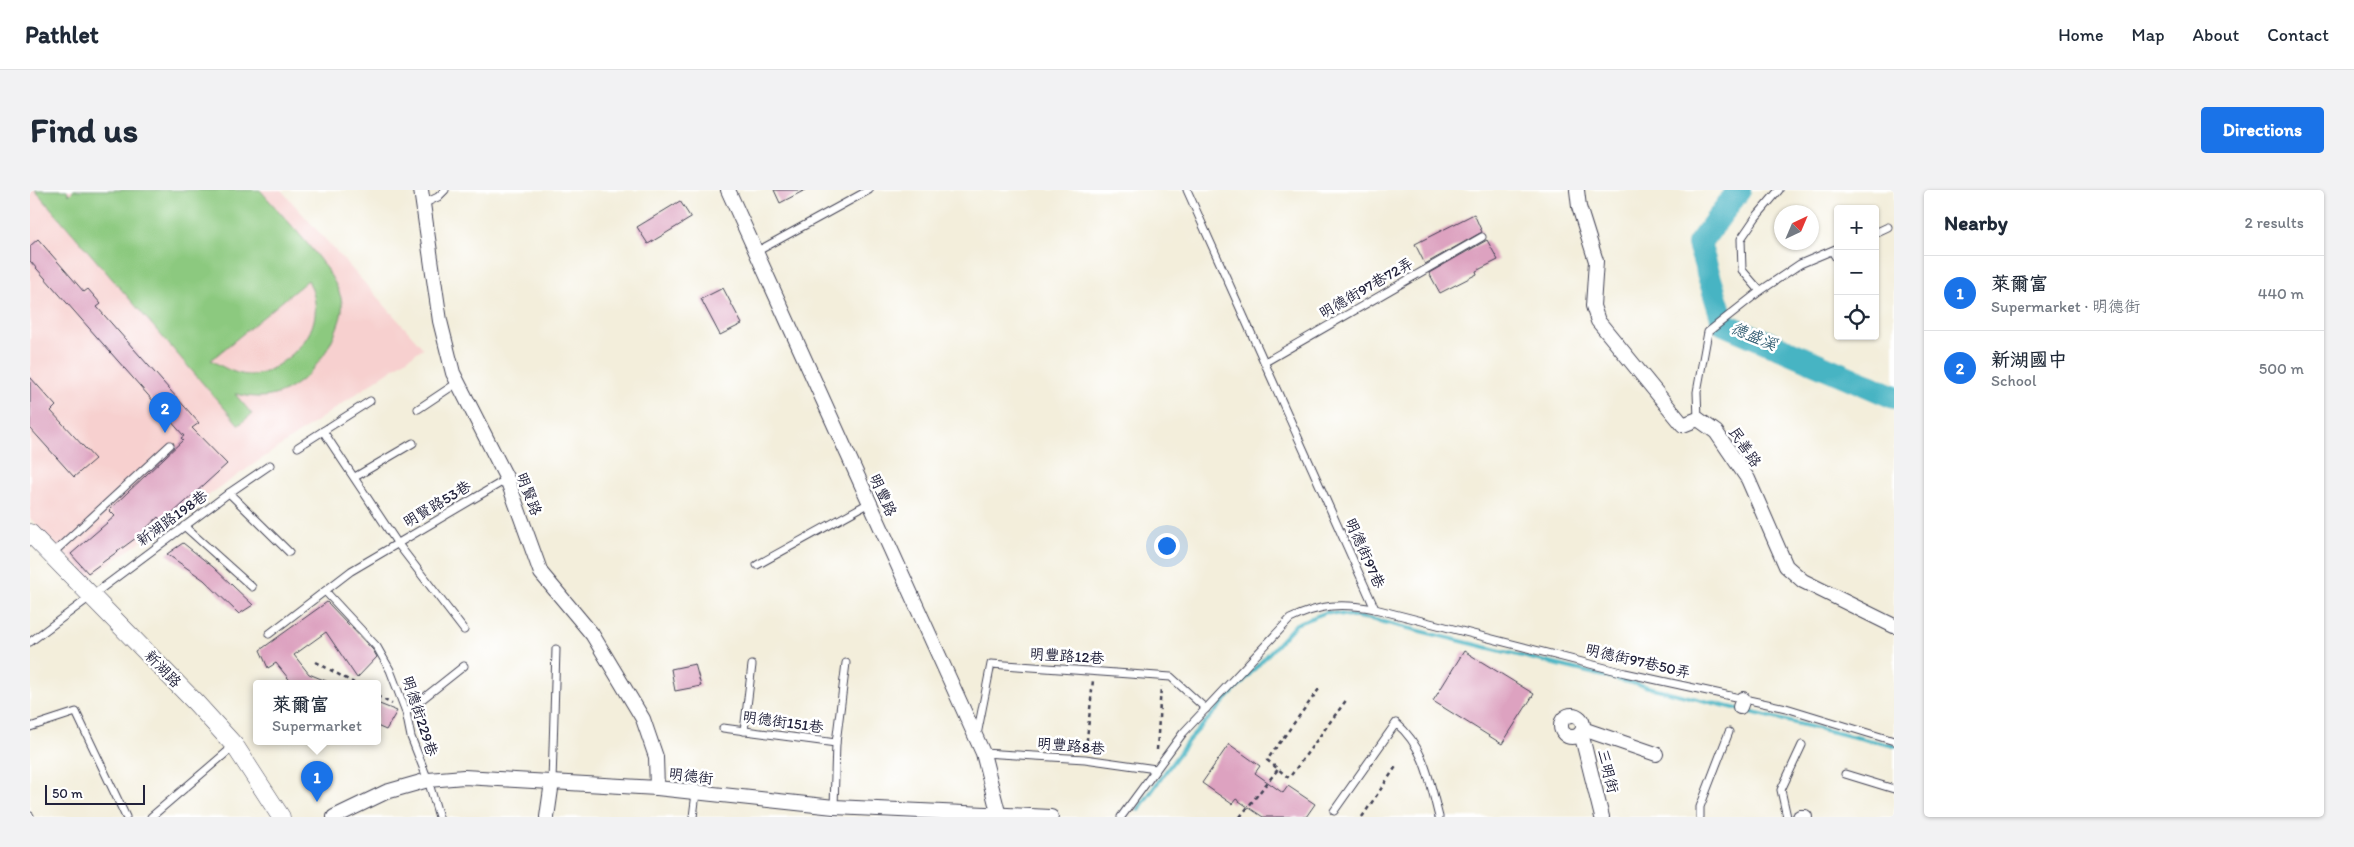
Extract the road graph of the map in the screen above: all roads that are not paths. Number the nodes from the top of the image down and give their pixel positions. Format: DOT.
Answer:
graph roads {
  1 [pos="421,190"];
  2 [pos="445,190"];
  3 [pos="728,190"];
  4 [pos="869,190"];
  5 [pos="1187,190"];
  6 [pos="1578,190"];
  7 [pos="1780,190"];
  8 [pos="423,204"];
  9 [pos="1888,227"];
  10 [pos="1879,231"];
  11 [pos="1482,237"];
  12 [pos="1834,250"];
  13 [pos="756,252"];
  14 [pos="1760,292"];
  15 [pos="1265,362"];
  16 [pos="457,383"];
  17 [pos="370,401"];
  18 [pos="418,410"];
  19 [pos="1698,418"];
  20 [pos="323,431"];
  21 [pos="413,443"];
  22 [pos="170,445"];
  23 [pos="298,447"];
  24 [pos="270,465"];
  25 [pos="355,477"];
  26 [pos="507,479"];
  27 [pos="229,493"];
  28 [pos="870,503"];
  29 [pos="184,526"];
  30 [pos="30,533"];
  31 [pos="398,544"];
  32 [pos="289,552"];
  33 [pos="51,554"];
  34 [pos="756,565"];
  35 [pos="252,587"];
  36 [pos="325,591"];
  37 [pos="91,594"];
  38 [pos="1375,609"];
  39 [pos="1894,626"];
  40 [pos="464,630"];
  41 [pos="269,634"];
  42 [pos="30,642"];
  43 [pos="556,649"];
  44 [pos="846,663"];
  45 [pos="752,665"];
  46 [pos="464,666"];
  47 [pos="1206,709"];
  48 [pos="406,712"];
  49 [pos="30,727"];
  50 [pos="723,728"];
  51 [pos="744,731"];
  52 [pos="1729,732"];
  53 [pos="976,740"];
  54 [pos="1894,741"];
  55 [pos="836,743"];
  56 [pos="1802,744"];
  57 [pos="234,746"];
  58 [pos="983,754"];
  59 [pos="1656,754"];
  60 [pos="1156,770"];
  61 [pos="1845,774"];
  62 [pos="428,780"];
  63 [pos="552,782"];
  64 [pos="656,788"];
  65 [pos="1894,790"];
  66 [pos="696,793"];
  67 [pos="834,807"];
  68 [pos="1334,811"];
  69 [pos="999,816"];
  70 [pos="126,817"];
  71 [pos="151,817"];
  72 [pos="281,817"];
  73 [pos="334,817"];
  74 [pos="439,817"];
  75 [pos="547,817"];
  76 [pos="694,817"];
  77 [pos="1051,817"];
  78 [pos="1121,817"];
  79 [pos="1439,817"];
  80 [pos="1602,817"];
  81 [pos="1700,817"];
  82 [pos="1787,817"];
  83 [pos="1800,817"];
  84 [pos="1805,817"];
  1 -- 8 [label="street, 明賢路"];
  2 -- 8 [label="lane"];
  3 -- 13 [label="street, 明豐路"];
  4 -- 13 [label="lane"];
  5 -- 15 [label="lane, 明德街97巷"];
  6 -- 19 [label="street"];
  7 -- 14 [label="lane"];
  8 -- 16 [label="street, 明賢路"];
  9 -- 10 [label="lane"];
  11 -- 15 [label="lane, 明德街97巷72弄"];
  12 -- 14 [label="lane"];
  13 -- 28 [label="street, 明豐路"];
  14 -- 19 [label="lane"];
  15 -- 38 [label="lane, 明德街97巷"];
  16 -- 18 [label="lane"];
  16 -- 26 [label="street, 明賢路"];
  17 -- 20 [label="lane"];
  19 -- 39 [label="street, 民善路"];
  20 -- 23 [label="lane"];
  20 -- 25 [label="lane"];
  21 -- 25 [label="lane"];
  22 -- 33 [label="lane"];
  24 -- 27 [label="lane, 新湖路198巷"];
  25 -- 31 [label="lane"];
  26 -- 31 [label="lane, 明賢路53巷"];
  26 -- 64 [label="street, 明賢路"];
  27 -- 29 [label="lane, 新湖路198巷"];
  27 -- 32 [label="lane"];
  28 -- 34 [label="lane"];
  28 -- 53 [label="street, 明豐路"];
  29 -- 35 [label="lane"];
  29 -- 37 [label="lane, 新湖路198巷"];
  30 -- 33 [label="street, 新湖路"];
  31 -- 36 [label="lane"];
  31 -- 40 [label="lane, 明賢路53巷"];
  33 -- 37 [label="street, 新湖路"];
  36 -- 41 [label="lane"];
  36 -- 48 [label="lane, 明德街229巷"];
  37 -- 42 [label="lane, 新湖路198巷"];
  37 -- 57 [label="street, 新湖路"];
  38 -- 47 [label="lane, 明德街97巷"];
  38 -- 54 [label="lane, 明德街97巷50弄"];
  43 -- 63 [label="lane"];
  44 -- 55 [label="lane"];
  45 -- 51 [label="lane"];
  46 -- 48 [label="lane"];
  47 -- 53 [label="lane, 明豐路12巷"];
  47 -- 60 [label="lane, 明德街97巷"];
  48 -- 62 [label="lane, 明德街229巷"];
  49 -- 70 [label="lane"];
  50 -- 51 [label="lane, 明德街151巷"];
  51 -- 55 [label="lane, 明德街151巷"];
  52 -- 81 [label="lane"];
  53 -- 58 [label="street, 明豐路"];
  55 -- 67 [label="lane, 明德街151巷"];
  56 -- 82 [label="lane"];
  57 -- 71 [label="lane"];
  57 -- 72 [label="street, 新湖路"];
  58 -- 60 [label="lane, 明豐路8巷"];
  58 -- 69 [label="street, 明豐路"];
  59 -- 80 [label="street, 三明街"];
  60 -- 78 [label="lane, 明德街97巷"];
  61 -- 65 [label="lane"];
  62 -- 63 [label="street, 明德街"];
  62 -- 73 [label="street, 明德街"];
  62 -- 74 [label="lane, 明德街229巷"];
  63 -- 64 [label="street, 明德街"];
  63 -- 75 [label="street"];
  64 -- 66 [label="street, 明德街"];
  66 -- 67 [label="street, 明德街"];
  66 -- 76 [label="lane"];
  67 -- 69 [label="street, 明德街"];
  68 -- 79 [label="lane"];
  69 -- 77 [label="street, 明德街"];
  83 -- 84 [label="street"];
}
